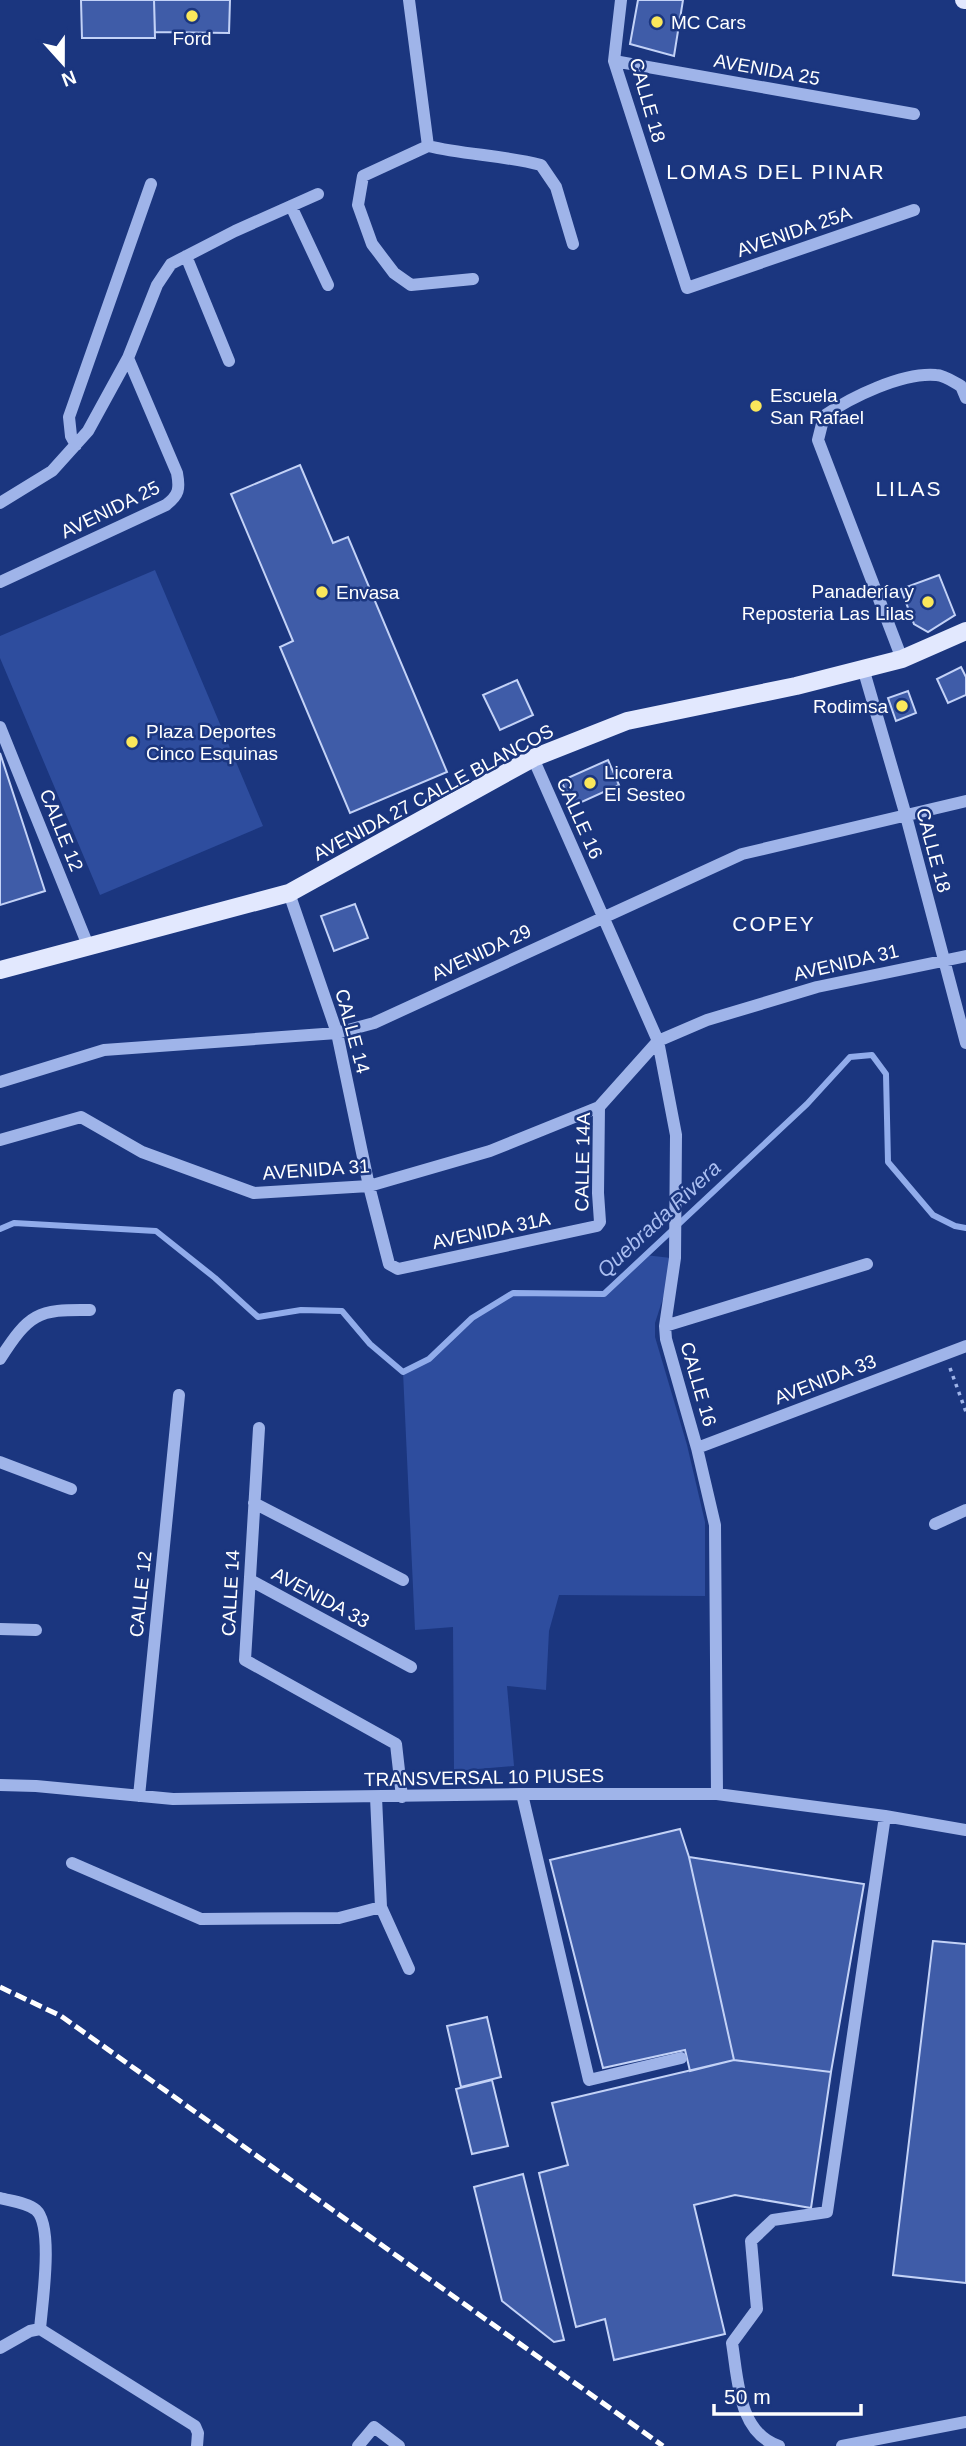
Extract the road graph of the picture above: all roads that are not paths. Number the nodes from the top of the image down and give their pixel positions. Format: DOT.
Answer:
graph roads {
  1 [pos="409,0"];
  2 [pos="621,0"];
  3 [pos="614,61"];
  4 [pos="914,114"];
  5 [pos="428,146"];
  6 [pos="151,184"];
  7 [pos="318,194"];
  8 [pos="291,206"];
  9 [pos="914,210"];
  10 [pos="573,244"];
  11 [pos="186,256"];
  12 [pos="473,279"];
  13 [pos="328,285"];
  14 [pos="687,288"];
  15 [pos="128,358"];
  16 [pos="229,361"];
  17 [pos="966,398"];
  18 [pos="76,445"];
  19 [pos="0,503"];
  20 [pos="0,582"];
  21 [pos="966,631"];
  22 [pos="902,659"];
  23 [pos="863,668"];
  24 [pos="0,727"];
  25 [pos="533,758"];
  26 [pos="966,801"];
  27 [pos="906,816"];
  28 [pos="289,893"];
  29 [pos="603,916"];
  30 [pos="89,948"];
  31 [pos="966,956"];
  32 [pos="943,961"];
  33 [pos="0,970"];
  34 [pos="337,1033"];
  35 [pos="658,1041"];
  36 [pos="966,1042"];
  37 [pos="0,1082"];
  38 [pos="599,1107"];
  39 [pos="0,1140"];
  40 [pos="369,1186"];
  41 [pos="600,1222"];
  42 [pos="390,1264"];
  43 [pos="867,1264"];
  44 [pos="90,1310"];
  45 [pos="665,1326"];
  46 [pos="966,1346"];
  47 [pos="0,1359"];
  48 [pos="179,1395"];
  49 [pos="259,1428"];
  50 [pos="697,1448"];
  51 [pos="0,1462"];
  52 [pos="71,1489"];
  53 [pos="254,1503"];
  54 [pos="966,1510"];
  55 [pos="935,1524"];
  56 [pos="250,1580"];
  57 [pos="403,1580"];
  58 [pos="0,1629"];
  59 [pos="36,1630"];
  60 [pos="411,1667"];
  61 [pos="0,1785"];
  62 [pos="522,1794"];
  63 [pos="718,1794"];
  64 [pos="139,1796"];
  65 [pos="376,1797"];
  66 [pos="402,1797"];
  67 [pos="885,1816"];
  68 [pos="966,1830"];
  69 [pos="72,1863"];
  70 [pos="380,1907"];
  71 [pos="409,1969"];
  72 [pos="681,2058"];
  73 [pos="0,2198"];
  74 [pos="40,2329"];
  75 [pos="0,2348"];
  76 [pos="966,2422"];
  77 [pos="197,2446"];
  78 [pos="358,2446"];
  79 [pos="399,2446"];
  80 [pos="779,2446"];
  81 [pos="842,2446"];
  1 -- 5 [label="street"];
  2 -- 3 [label="street, CALLE 18"];
  3 -- 4 [label="street, AVENIDA 25"];
  3 -- 14 [label="street, CALLE 18"];
  5 -- 10 [label="street"];
  5 -- 12 [label="street"];
  6 -- 18 [label="street"];
  7 -- 8 [label="street"];
  8 -- 11 [label="street"];
  8 -- 13 [label="street"];
  9 -- 14 [label="street, AVENIDA 25A"];
  11 -- 15 [label="street"];
  11 -- 16 [label="street"];
  15 -- 18 [label="street"];
  15 -- 20 [label="street, AVENIDA 25"];
  17 -- 22 [label="street"];
  18 -- 19 [label="street"];
  21 -- 22 [label="main road, AVENIDA 27 CALLE BLANCOS"];
  22 -- 23 [label="main road, AVENIDA 27 CALLE BLANCOS"];
  23 -- 25 [label="main road, AVENIDA 27 CALLE BLANCOS"];
  23 -- 27 [label="street, CALLE 18"];
  24 -- 30 [label="street, CALLE 12"];
  25 -- 28 [label="main road, AVENIDA 27 CALLE BLANCOS"];
  25 -- 29 [label="street, CALLE 16"];
  26 -- 27 [label="street, AVENIDA 29"];
  27 -- 29 [label="street, AVENIDA 29"];
  27 -- 32 [label="street, CALLE 18"];
  28 -- 30 [label="main road, AVENIDA 27 CALLE BLANCOS"];
  28 -- 34 [label="street, CALLE 14"];
  29 -- 34 [label="street, AVENIDA 29"];
  29 -- 35 [label="street, CALLE 16"];
  30 -- 33 [label="main road, AVENIDA 27 CALLE BLANCOS"];
  31 -- 32 [label="street, AVENIDA 31"];
  32 -- 35 [label="street, AVENIDA 31"];
  32 -- 36 [label="street, CALLE 18"];
  34 -- 37 [label="street, AVENIDA 29"];
  34 -- 40 [label="street, CALLE 14"];
  35 -- 38 [label="street, CALLE 14A"];
  35 -- 45 [label="street, CALLE 16"];
  38 -- 40 [label="street, AVENIDA 31"];
  38 -- 41 [label="street, CALLE 14A"];
  39 -- 40 [label="street, AVENIDA 31"];
  40 -- 42 [label="street, CALLE 14"];
  41 -- 42 [label="street, AVENIDA 31A"];
  43 -- 45 [label="street"];
  44 -- 47 [label="street"];
  45 -- 50 [label="street, CALLE 16"];
  46 -- 50 [label="street, AVENIDA 33"];
  48 -- 64 [label="street, CALLE 12"];
  49 -- 53 [label="street, CALLE 14"];
  50 -- 63 [label="street, CALLE 16"];
  51 -- 52 [label="street"];
  53 -- 56 [label="street, CALLE 14"];
  53 -- 57 [label="street"];
  54 -- 55 [label="street"];
  56 -- 60 [label="street, AVENIDA 33"];
  56 -- 66 [label="street, CALLE 14"];
  58 -- 59 [label="street"];
  61 -- 64 [label="street, TRANSVERSAL 10 PIUSES"];
  62 -- 63 [label="street, TRANSVERSAL 10 PIUSES"];
  62 -- 66 [label="street, TRANSVERSAL 10 PIUSES"];
  62 -- 72 [label="street"];
  63 -- 67 [label="street, TRANSVERSAL 10 PIUSES"];
  64 -- 65 [label="street, TRANSVERSAL 10 PIUSES"];
  65 -- 66 [label="street, TRANSVERSAL 10 PIUSES"];
  65 -- 70 [label="street"];
  67 -- 68 [label="street, TRANSVERSAL 10 PIUSES"];
  67 -- 80 [label="street"];
  69 -- 70 [label="street"];
  70 -- 71 [label="street"];
  73 -- 74 [label="street"];
  74 -- 75 [label="street"];
  74 -- 77 [label="street"];
  76 -- 81 [label="street"];
  78 -- 79 [label="street"];
}
